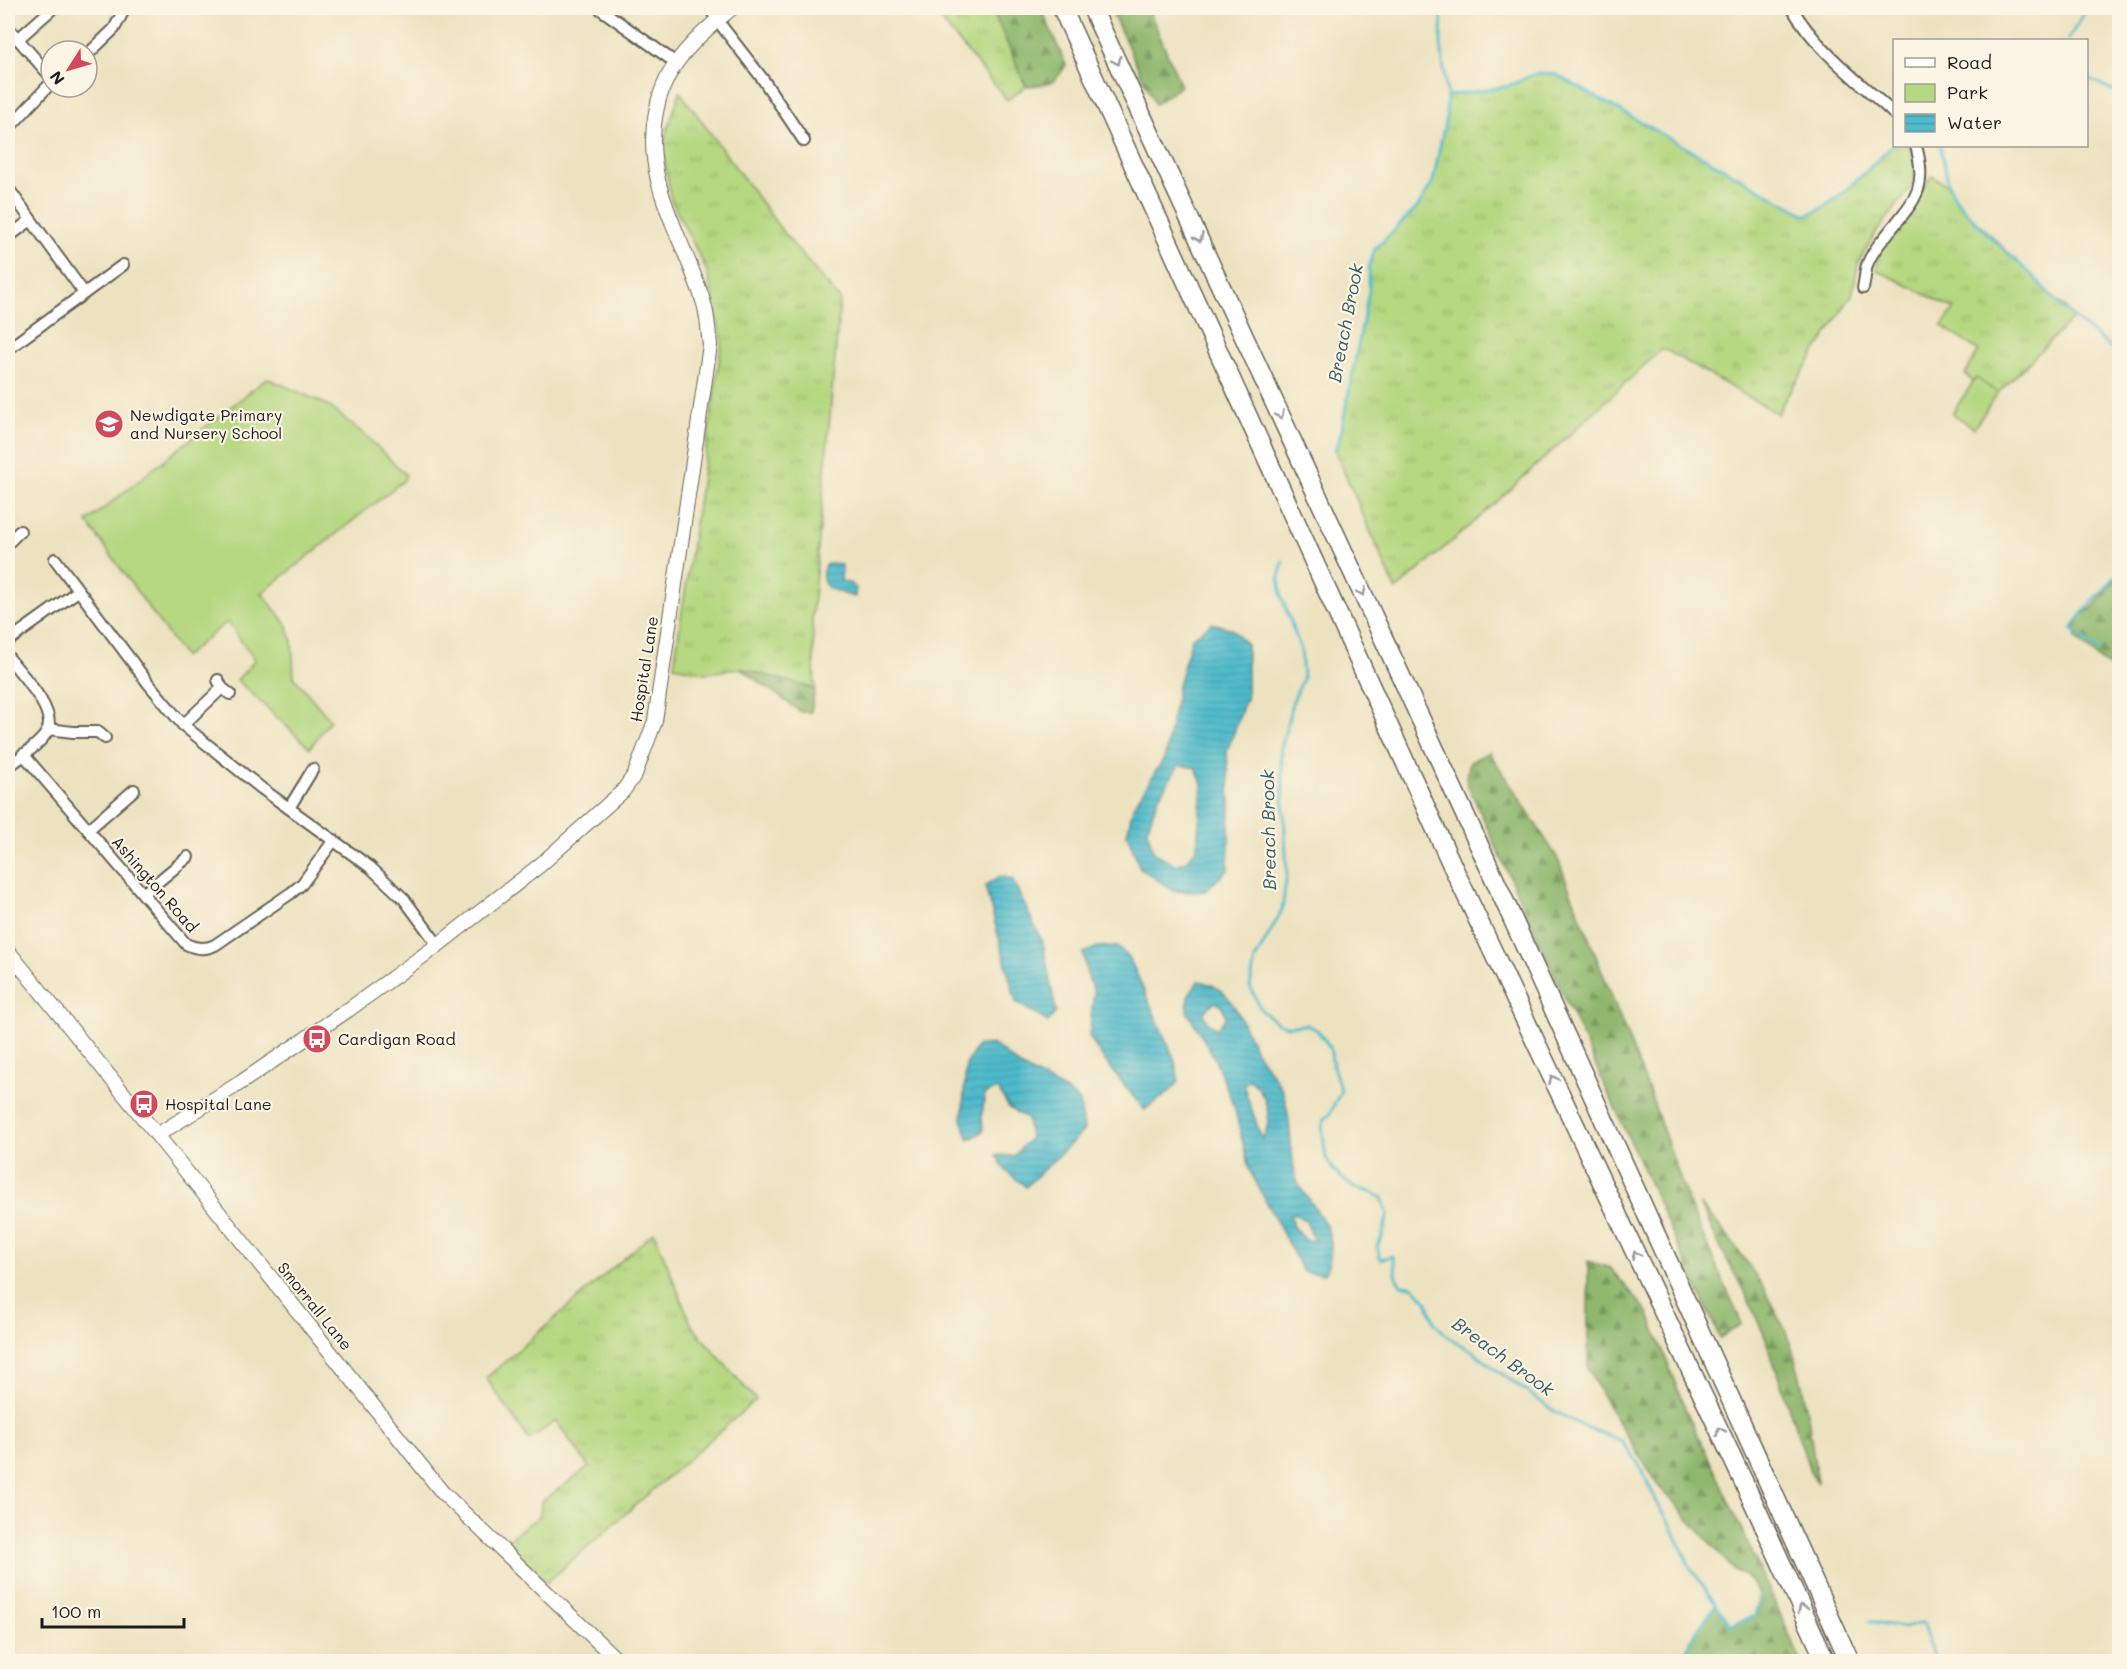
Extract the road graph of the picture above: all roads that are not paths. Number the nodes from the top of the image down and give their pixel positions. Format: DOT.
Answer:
graph roads {
  1 [pos="125,8"];
  2 [pos="599,8"];
  3 [pos="710,8"];
  4 [pos="732,8"];
  5 [pos="1062,8"];
  6 [pos="1092,8"];
  7 [pos="1792,8"];
  8 [pos="52,9"];
  9 [pos="717,20"];
  10 [pos="99,43"];
  11 [pos="39,63"];
  12 [pos="676,63"];
  13 [pos="39,96"];
  14 [pos="1893,113"];
  15 [pos="8,129"];
  16 [pos="804,141"];
  17 [pos="1916,147"];
  18 [pos="8,188"];
  19 [pos="31,220"];
  20 [pos="8,237"];
  21 [pos="123,265"];
  22 [pos="1863,288"];
  23 [pos="84,293"];
  24 [pos="8,349"];
  25 [pos="20,531"];
  26 [pos="9,540"];
  27 [pos="55,559"];
  28 [pos="78,591"];
  29 [pos="8,641"];
  30 [pos="8,657"];
  31 [pos="223,687"];
  32 [pos="183,725"];
  33 [pos="48,729"];
  34 [pos="105,738"];
  35 [pos="23,754"];
  36 [pos="8,767"];
  37 [pos="313,769"];
  38 [pos="134,790"];
  39 [pos="289,808"];
  40 [pos="88,830"];
  41 [pos="334,840"];
  42 [pos="188,857"];
  43 [pos="143,894"];
  44 [pos="438,945"];
  45 [pos="8,951"];
  46 [pos="158,1135"];
  47 [pos="619,1662"];
  48 [pos="1826,1662"];
  49 [pos="1850,1662"];
  1 -- 10 [label="street"];
  2 -- 12 [label="street"];
  3 -- 9 [label="street"];
  4 -- 9 [label="street, Hospital Lane"];
  48 -- 5 [label="highway, one-way"];
  6 -- 49 [label="highway, one-way"];
  7 -- 14 [label="street"];
  8 -- 11 [label="street"];
  9 -- 12 [label="street, Hospital Lane"];
  9 -- 16 [label="street"];
  12 -- 44 [label="street, Hospital Lane"];
  13 -- 15 [label="street"];
  17 -- 22 [label="street"];
  18 -- 19 [label="street"];
  19 -- 20 [label="street"];
  19 -- 23 [label="street"];
  21 -- 23 [label="street"];
  23 -- 24 [label="street"];
  25 -- 26 [label="street"];
  27 -- 28 [label="street"];
  28 -- 29 [label="street"];
  28 -- 32 [label="street"];
  30 -- 33 [label="street"];
  31 -- 32 [label="street"];
  32 -- 39 [label="street"];
  33 -- 34 [label="street"];
  33 -- 35 [label="street"];
  35 -- 36 [label="street"];
  35 -- 40 [label="street, Ashington Road"];
  37 -- 39 [label="street"];
  38 -- 40 [label="street"];
  39 -- 41 [label="street"];
  40 -- 43 [label="street, Ashington Road"];
  41 -- 43 [label="street, Ashington Road"];
  41 -- 44 [label="street"];
  42 -- 43 [label="street"];
  44 -- 46 [label="street, Hospital Lane"];
  45 -- 46 [label="street, Smorrall Lane"];
  46 -- 47 [label="street, Smorrall Lane"];
}
